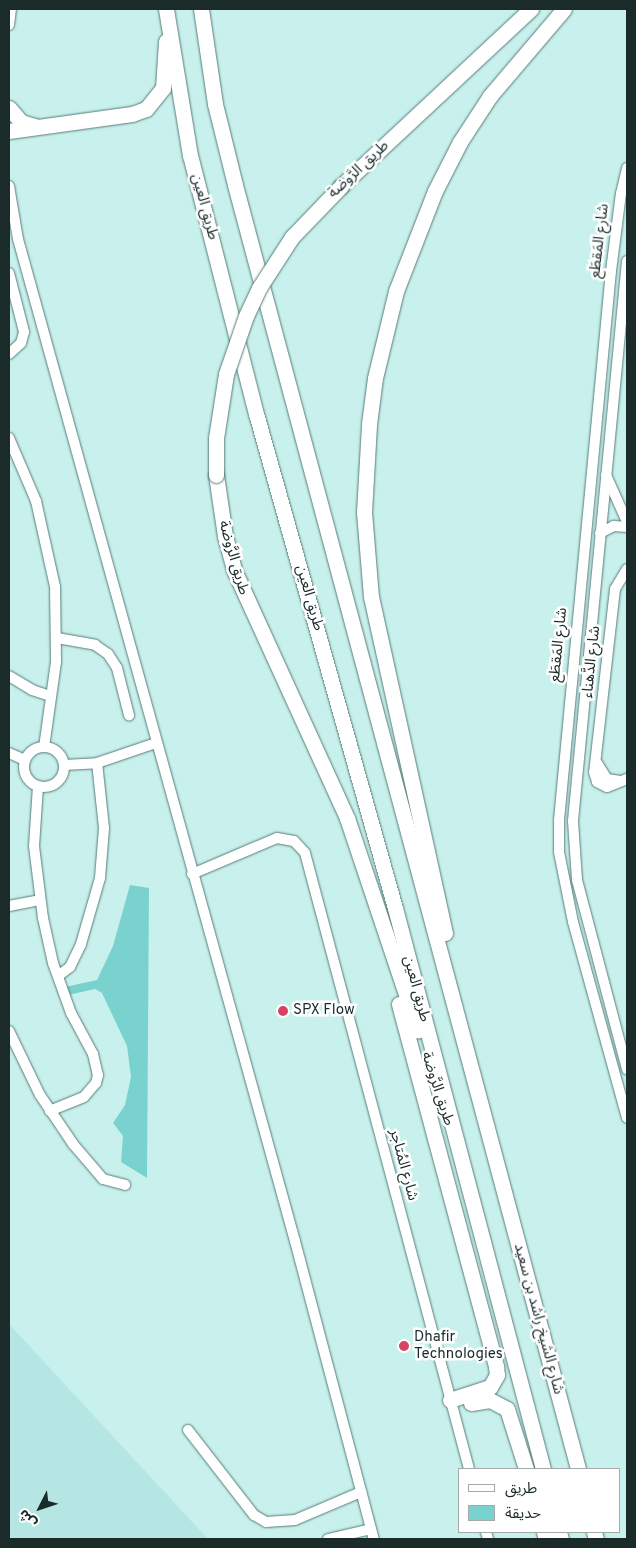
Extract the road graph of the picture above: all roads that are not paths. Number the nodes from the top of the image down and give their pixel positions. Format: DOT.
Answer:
graph roads {
  1 [pos="12,9"];
  2 [pos="166,9"];
  3 [pos="201,9"];
  4 [pos="530,9"];
  5 [pos="564,9"];
  6 [pos="9,25"];
  7 [pos="170,33"];
  8 [pos="9,108"];
  9 [pos="39,126"];
  10 [pos="9,131"];
  11 [pos="627,168"];
  12 [pos="9,186"];
  13 [pos="627,261"];
  14 [pos="9,273"];
  15 [pos="626,291"];
  16 [pos="9,354"];
  17 [pos="602,360"];
  18 [pos="616,371"];
  19 [pos="9,438"];
  20 [pos="606,474"];
  21 [pos="627,522"];
  22 [pos="627,527"];
  23 [pos="600,534"];
  24 [pos="627,568"];
  25 [pos="57,638"];
  26 [pos="574,650"];
  27 [pos="588,656"];
  28 [pos="9,676"];
  29 [pos="51,696"];
  30 [pos="128,715"];
  31 [pos="156,743"];
  32 [pos="44,746"];
  33 [pos="9,754"];
  34 [pos="25,760"];
  35 [pos="98,763"];
  36 [pos="64,765"];
  37 [pos="625,780"];
  38 [pos="38,786"];
  39 [pos="362,859"];
  40 [pos="192,874"];
  41 [pos="39,900"];
  42 [pos="9,906"];
  43 [pos="58,976"];
  44 [pos="9,1031"];
  45 [pos="623,1040"];
  46 [pos="627,1067"];
  47 [pos="50,1112"];
  48 [pos="627,1118"];
  49 [pos="498,1169"];
  50 [pos="468,1184"];
  51 [pos="125,1185"];
  52 [pos="451,1404"];
  53 [pos="188,1430"];
  54 [pos="469,1468"];
  55 [pos="526,1468"];
  56 [pos="543,1468"];
  57 [pos="578,1468"];
  58 [pos="361,1492"];
  59 [pos="372,1534"];
  60 [pos="328,1539"];
  1 -- 6 [label="street"];
  2 -- 7 [label="highway, طريق العين"];
  3 -- 49 [label="highway"];
  4 -- 39 [label="highway, طريق الرَّوضة, bridge"];
  5 -- 49 [label="highway"];
  7 -- 9 [label="highway"];
  7 -- 50 [label="highway, طريق العين"];
  8 -- 9 [label="highway"];
  9 -- 10 [label="highway"];
  11 -- 17 [label="street, شارع المَقطَع"];
  12 -- 31 [label="street"];
  13 -- 15 [label="street, شارع المَقطَع"];
  14 -- 16 [label="street"];
  15 -- 18 [label="street, شارع المَقطَع"];
  17 -- 18 [label="street"];
  17 -- 26 [label="street, شارع المَقطَع"];
  18 -- 20 [label="street, شارع المَقطَع"];
  19 -- 25 [label="street"];
  20 -- 21 [label="street"];
  20 -- 23 [label="street, شارع المَقطَع"];
  22 -- 23 [label="street"];
  23 -- 27 [label="street, شارع المَقطَع"];
  24 -- 37 [label="street, شارع الدَّهناء"];
  25 -- 29 [label="street"];
  25 -- 30 [label="street"];
  26 -- 27 [label="street"];
  26 -- 48 [label="street, شارع المَقطَع"];
  27 -- 45 [label="street, شارع المَقطَع"];
  28 -- 29 [label="street"];
  29 -- 32 [label="street"];
  31 -- 35 [label="street"];
  31 -- 40 [label="street"];
  32 -- 34 [label="street"];
  32 -- 36 [label="street"];
  33 -- 34 [label="street"];
  34 -- 38 [label="street"];
  35 -- 36 [label="street"];
  35 -- 43 [label="street"];
  36 -- 38 [label="street"];
  38 -- 41 [label="street"];
  39 -- 50 [label="highway, طريق الرَّوضة"];
  39 -- 52 [label="highway"];
  40 -- 52 [label="street, شارع المُتاجر"];
  40 -- 58 [label="street"];
  41 -- 42 [label="street"];
  41 -- 43 [label="street"];
  43 -- 47 [label="street"];
  44 -- 47 [label="street"];
  45 -- 46 [label="street, شارع المَقطَع"];
  47 -- 51 [label="street"];
  49 -- 57 [label="highway, شارع الشيخ راشد بن سعيد"];
  50 -- 56 [label="highway"];
  52 -- 54 [label="street, شارع المُتاجر"];
  52 -- 55 [label="highway"];
  53 -- 58 [label="street"];
  58 -- 59 [label="street"];
  59 -- 60 [label="street"];
}
